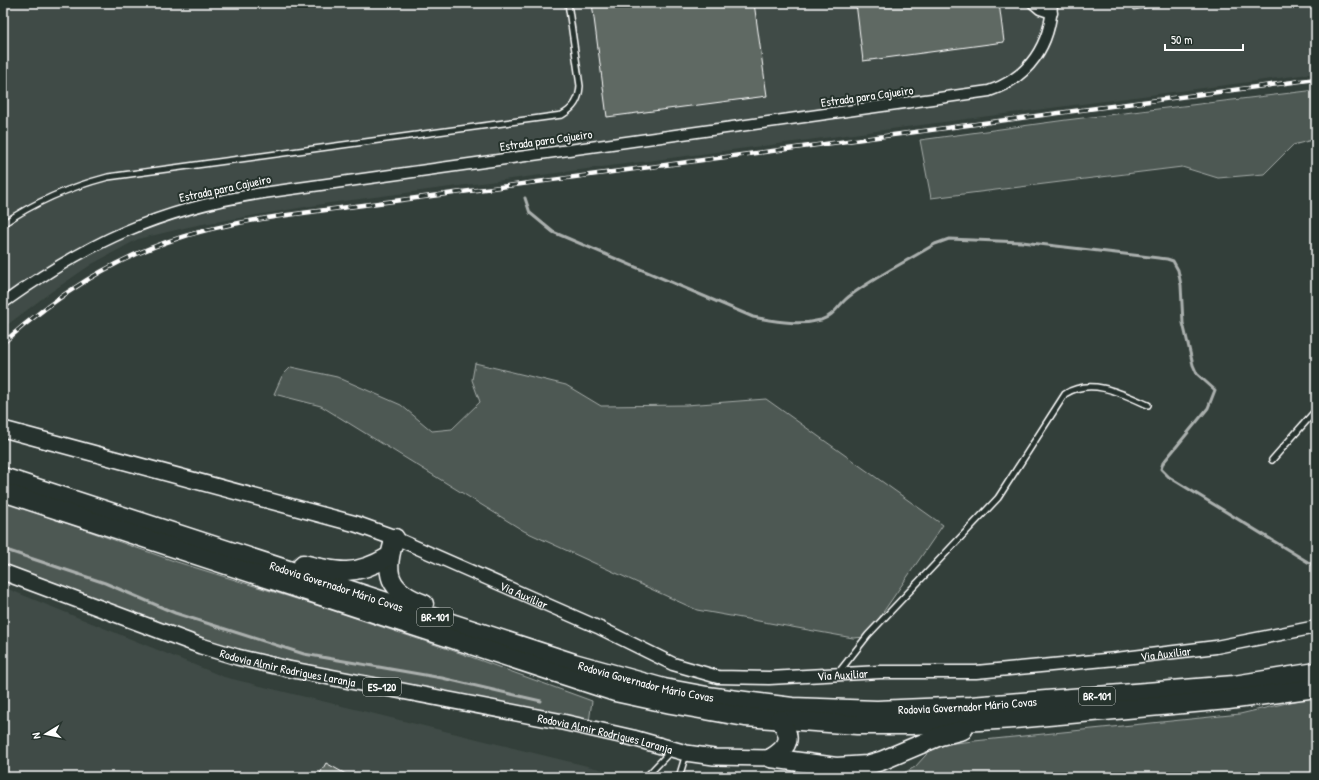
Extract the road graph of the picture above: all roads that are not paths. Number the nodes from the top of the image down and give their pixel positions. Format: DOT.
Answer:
graph roads {
  1 [pos="568,3"];
  2 [pos="1033,3"];
  3 [pos="1052,8"];
  4 [pos="3,224"];
  5 [pos="3,303"];
  6 [pos="1148,405"];
  7 [pos="1316,410"];
  8 [pos="3,429"];
  9 [pos="1272,460"];
  10 [pos="3,477"];
  11 [pos="3,492"];
  12 [pos="395,538"];
  13 [pos="218,548"];
  14 [pos="388,557"];
  15 [pos="3,572"];
  16 [pos="1316,627"];
  17 [pos="497,637"];
  18 [pos="1316,672"];
  19 [pos="837,674"];
  20 [pos="1316,688"];
  21 [pos="779,719"];
  22 [pos="1014,719"];
  23 [pos="680,751"];
  24 [pos="771,758"];
  25 [pos="646,777"];
  26 [pos="677,777"];
  1 -- 4 [label="lane"];
  2 -- 3 [label="street, Estrada para Cajueiro"];
  3 -- 5 [label="street, Estrada para Cajueiro"];
  6 -- 19 [label="lane"];
  7 -- 9 [label="lane"];
  8 -- 12 [label="main road"];
  10 -- 13 [label="highway, Rodovia Governador Mário Covas / BR-101"];
  11 -- 21 [label="highway, Rodovia Governador Mário Covas / BR-101"];
  12 -- 14 [label="highway"];
  12 -- 19 [label="street, Via Auxiliar"];
  13 -- 14 [label="highway"];
  13 -- 17 [label="highway, Rodovia Governador Mário Covas / BR-101"];
  14 -- 17 [label="highway"];
  15 -- 23 [label="main road, Rodovia Almir Rodrigues Laranja / ES-120"];
  16 -- 19 [label="street, Via Auxiliar"];
  17 -- 18 [label="highway, Rodovia Governador Mário Covas / BR-101"];
  20 -- 22 [label="highway, Rodovia Governador Mário Covas / BR-101"];
  21 -- 22 [label="highway, Rodovia Governador Mário Covas / BR-101"];
  21 -- 24 [label="highway"];
  22 -- 24 [label="highway"];
  23 -- 24 [label="main road, Rodovia Almir Rodrigues Laranja / ES-120"];
  23 -- 25 [label="lane"];
  23 -- 26 [label="lane"];
}
